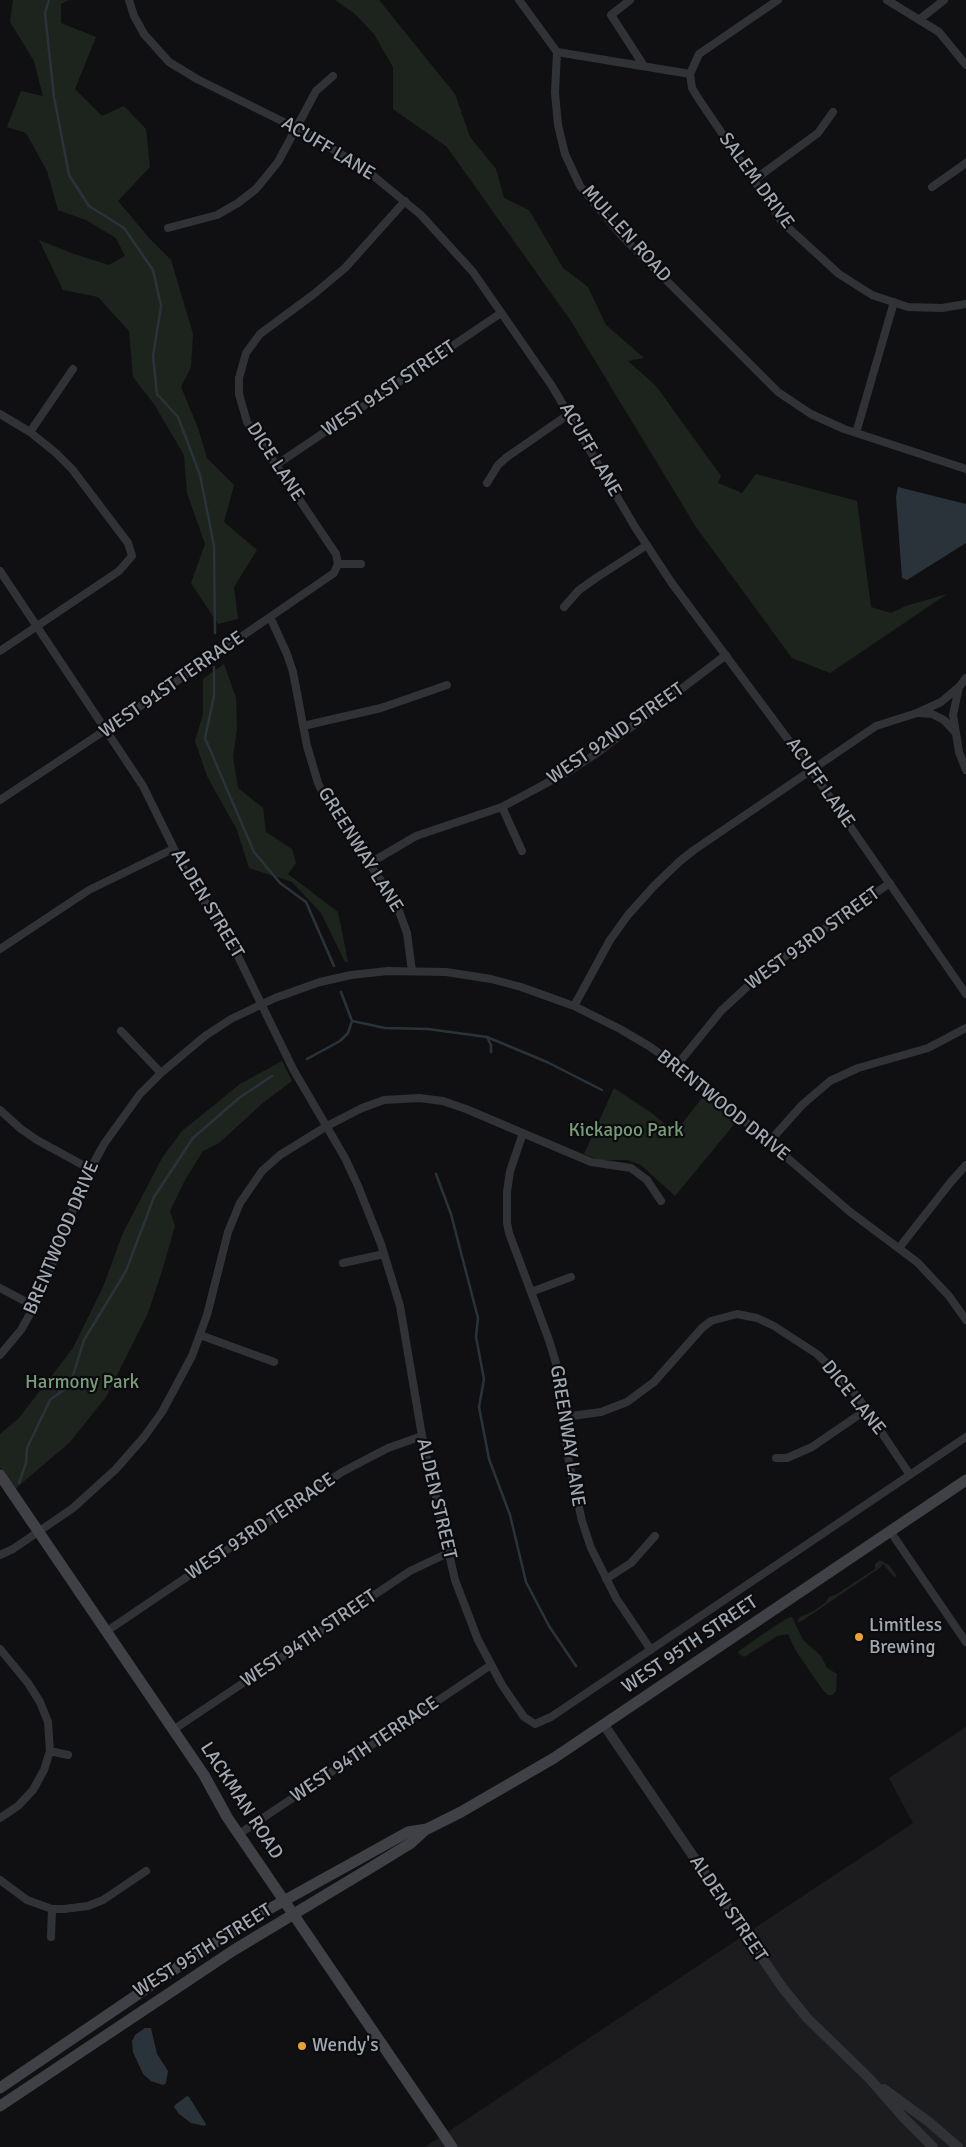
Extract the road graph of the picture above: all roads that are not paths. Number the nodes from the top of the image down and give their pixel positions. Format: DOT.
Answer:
graph roads {
  1 [pos="128,0"];
  2 [pos="519,0"];
  3 [pos="630,0"];
  4 [pos="778,0"];
  5 [pos="887,0"];
  6 [pos="944,0"];
  7 [pos="920,19"];
  8 [pos="557,52"];
  9 [pos="966,65"];
  10 [pos="644,66"];
  11 [pos="690,74"];
  12 [pos="333,76"];
  13 [pos="833,112"];
  14 [pos="296,128"];
  15 [pos="966,163"];
  16 [pos="754,180"];
  17 [pos="932,187"];
  18 [pos="405,201"];
  19 [pos="168,228"];
  20 [pos="894,302"];
  21 [pos="966,304"];
  22 [pos="502,313"];
  23 [pos="74,369"];
  24 [pos="0,414"];
  25 [pos="569,414"];
  26 [pos="30,432"];
  27 [pos="856,433"];
  28 [pos="276,465"];
  29 [pos="966,469"];
  30 [pos="487,483"];
  31 [pos="646,545"];
  32 [pos="338,564"];
  33 [pos="360,564"];
  34 [pos="0,571"];
  35 [pos="564,607"];
  36 [pos="270,617"];
  37 [pos="37,626"];
  38 [pos="0,651"];
  39 [pos="726,655"];
  40 [pos="966,678"];
  41 [pos="447,685"];
  42 [pos="959,687"];
  43 [pos="917,713"];
  44 [pos="303,726"];
  45 [pos="107,729"];
  46 [pos="954,731"];
  47 [pos="811,769"];
  48 [pos="966,770"];
  49 [pos="0,800"];
  50 [pos="502,806"];
  51 [pos="173,848"];
  52 [pos="522,851"];
  53 [pos="370,863"];
  54 [pos="890,883"];
  55 [pos="0,949"];
  56 [pos="412,971"];
  57 [pos="966,994"];
  58 [pos="262,1004"];
  59 [pos="574,1006"];
  60 [pos="966,1028"];
  61 [pos="121,1030"];
  62 [pos="677,1065"];
  63 [pos="161,1073"];
  64 [pos="0,1110"];
  65 [pos="326,1126"];
  66 [pos="523,1133"];
  67 [pos="769,1142"];
  68 [pos="966,1165"];
  69 [pos="90,1169"];
  70 [pos="661,1201"];
  71 [pos="899,1248"];
  72 [pos="384,1254"];
  73 [pos="343,1263"];
  74 [pos="571,1277"];
  75 [pos="0,1288"];
  76 [pos="530,1292"];
  77 [pos="34,1306"];
  78 [pos="966,1320"];
  79 [pos="200,1334"];
  80 [pos="0,1355"];
  81 [pos="274,1362"];
  82 [pos="866,1410"];
  83 [pos="564,1417"];
  84 [pos="422,1436"];
  85 [pos="966,1437"];
  86 [pos="776,1458"];
  87 [pos="0,1474"];
  88 [pos="910,1475"];
  89 [pos="966,1480"];
  90 [pos="890,1531"];
  91 [pos="39,1532"];
  92 [pos="656,1536"];
  93 [pos="448,1552"];
  94 [pos="0,1555"];
  95 [pos="606,1580"];
  96 [pos="107,1631"];
  97 [pos="966,1642"];
  98 [pos="0,1649"];
  99 [pos="651,1650"];
  100 [pos="491,1665"];
  101 [pos="535,1724"];
  102 [pos="604,1725"];
  103 [pos="174,1730"];
  104 [pos="50,1751"];
  105 [pos="68,1755"];
  106 [pos="0,1818"];
  107 [pos="427,1829"];
  108 [pos="239,1834"];
  109 [pos="146,1871"];
  110 [pos="0,1880"];
  111 [pos="284,1900"];
  112 [pos="52,1909"];
  113 [pos="294,1914"];
  114 [pos="50,1936"];
  115 [pos="869,2078"];
  116 [pos="0,2088"];
  117 [pos="0,2106"];
  118 [pos="452,2147"];
  119 [pos="933,2147"];
  120 [pos="958,2147"];
  1 -- 14 [label="street, ACUFF LANE"];
  2 -- 8 [label="street"];
  3 -- 10 [label="street"];
  4 -- 11 [label="street"];
  5 -- 7 [label="street"];
  6 -- 7 [label="street"];
  7 -- 9 [label="street"];
  8 -- 10 [label="street"];
  8 -- 27 [label="street, MULLEN ROAD"];
  10 -- 11 [label="street"];
  11 -- 16 [label="street, SALEM DRIVE"];
  12 -- 14 [label="street"];
  13 -- 16 [label="street"];
  14 -- 18 [label="street, ACUFF LANE"];
  14 -- 19 [label="street"];
  15 -- 17 [label="street"];
  16 -- 20 [label="street, SALEM DRIVE"];
  18 -- 22 [label="street, ACUFF LANE"];
  18 -- 28 [label="street, DICE LANE"];
  20 -- 21 [label="street"];
  20 -- 27 [label="street"];
  22 -- 25 [label="street, ACUFF LANE"];
  22 -- 28 [label="street, WEST 91ST STREET"];
  23 -- 26 [label="street"];
  24 -- 26 [label="street"];
  25 -- 30 [label="street"];
  25 -- 31 [label="street, ACUFF LANE"];
  26 -- 37 [label="street"];
  27 -- 29 [label="street"];
  28 -- 32 [label="street, DICE LANE"];
  31 -- 35 [label="street"];
  31 -- 39 [label="street, ACUFF LANE"];
  32 -- 33 [label="street"];
  32 -- 36 [label="street, WEST 91ST TERRACE"];
  34 -- 37 [label="street, ALDEN STREET"];
  36 -- 44 [label="street, GREENWAY LANE"];
  36 -- 45 [label="street, WEST 91ST TERRACE"];
  37 -- 38 [label="street"];
  37 -- 45 [label="street, ALDEN STREET"];
  39 -- 47 [label="street, ACUFF LANE"];
  39 -- 50 [label="street, WEST 92ND STREET"];
  40 -- 42 [label="street"];
  41 -- 44 [label="street"];
  42 -- 43 [label="street"];
  42 -- 46 [label="street"];
  43 -- 46 [label="street"];
  43 -- 47 [label="street"];
  44 -- 53 [label="street, GREENWAY LANE"];
  45 -- 49 [label="street, WEST 91ST TERRACE"];
  45 -- 51 [label="street, ALDEN STREET"];
  46 -- 48 [label="street"];
  47 -- 54 [label="street, ACUFF LANE"];
  47 -- 59 [label="street"];
  50 -- 52 [label="street"];
  50 -- 53 [label="street, WEST 92ND STREET"];
  51 -- 55 [label="street"];
  51 -- 58 [label="street, ALDEN STREET"];
  53 -- 56 [label="street, GREENWAY LANE"];
  54 -- 57 [label="street, ACUFF LANE"];
  54 -- 62 [label="street, WEST 93RD STREET"];
  56 -- 58 [label="street, BRENTWOOD DRIVE"];
  56 -- 59 [label="street, BRENTWOOD DRIVE"];
  58 -- 63 [label="street, BRENTWOOD DRIVE"];
  58 -- 65 [label="street, ALDEN STREET"];
  59 -- 62 [label="street, BRENTWOOD DRIVE"];
  60 -- 67 [label="street"];
  61 -- 63 [label="street"];
  62 -- 67 [label="street, BRENTWOOD DRIVE"];
  63 -- 69 [label="street, BRENTWOOD DRIVE"];
  64 -- 69 [label="street"];
  65 -- 66 [label="street"];
  65 -- 72 [label="street, ALDEN STREET"];
  65 -- 79 [label="street"];
  66 -- 70 [label="street"];
  66 -- 76 [label="street, GREENWAY LANE"];
  67 -- 71 [label="street, BRENTWOOD DRIVE"];
  68 -- 71 [label="street"];
  69 -- 77 [label="street, BRENTWOOD DRIVE"];
  71 -- 78 [label="street, BRENTWOOD DRIVE"];
  72 -- 73 [label="street"];
  72 -- 84 [label="street, ALDEN STREET"];
  74 -- 76 [label="street"];
  75 -- 77 [label="street"];
  76 -- 83 [label="street, GREENWAY LANE"];
  77 -- 80 [label="street, BRENTWOOD DRIVE"];
  79 -- 81 [label="street"];
  79 -- 91 [label="street"];
  82 -- 83 [label="street, DICE LANE"];
  82 -- 86 [label="street"];
  82 -- 88 [label="street, DICE LANE"];
  83 -- 95 [label="street, GREENWAY LANE"];
  84 -- 93 [label="street, ALDEN STREET"];
  84 -- 96 [label="street, WEST 93RD TERRACE"];
  85 -- 88 [label="street, WEST 95TH STREET"];
  87 -- 91 [label="main road, LACKMAN ROAD"];
  88 -- 99 [label="street, WEST 95TH STREET"];
  89 -- 90 [label="main road, WEST 95TH STREET"];
  90 -- 97 [label="street"];
  90 -- 102 [label="main road, WEST 95TH STREET"];
  91 -- 94 [label="street"];
  91 -- 96 [label="main road, LACKMAN ROAD"];
  92 -- 95 [label="street"];
  93 -- 100 [label="street, ALDEN STREET"];
  93 -- 103 [label="street, WEST 94TH STREET"];
  95 -- 99 [label="street, GREENWAY LANE"];
  96 -- 103 [label="main road, LACKMAN ROAD"];
  98 -- 104 [label="street"];
  99 -- 101 [label="street, WEST 95TH STREET"];
  100 -- 101 [label="street, ALDEN STREET"];
  100 -- 108 [label="street, WEST 94TH TERRACE"];
  102 -- 107 [label="main road, WEST 95TH STREET"];
  102 -- 115 [label="street, ALDEN STREET"];
  103 -- 108 [label="main road, LACKMAN ROAD"];
  104 -- 105 [label="street"];
  104 -- 106 [label="street"];
  107 -- 111 [label="main road, WEST 95TH STREET"];
  107 -- 113 [label="main road, WEST 95TH STREET"];
  108 -- 111 [label="main road, LACKMAN ROAD"];
  109 -- 112 [label="street"];
  110 -- 112 [label="street"];
  111 -- 113 [label="main road, LACKMAN ROAD"];
  111 -- 116 [label="main road, WEST 95TH STREET"];
  112 -- 114 [label="street"];
  113 -- 117 [label="main road, WEST 95TH STREET"];
  113 -- 118 [label="main road, LACKMAN ROAD"];
  115 -- 119 [label="street, ALDEN STREET"];
  115 -- 120 [label="street, ALDEN STREET"];
}
